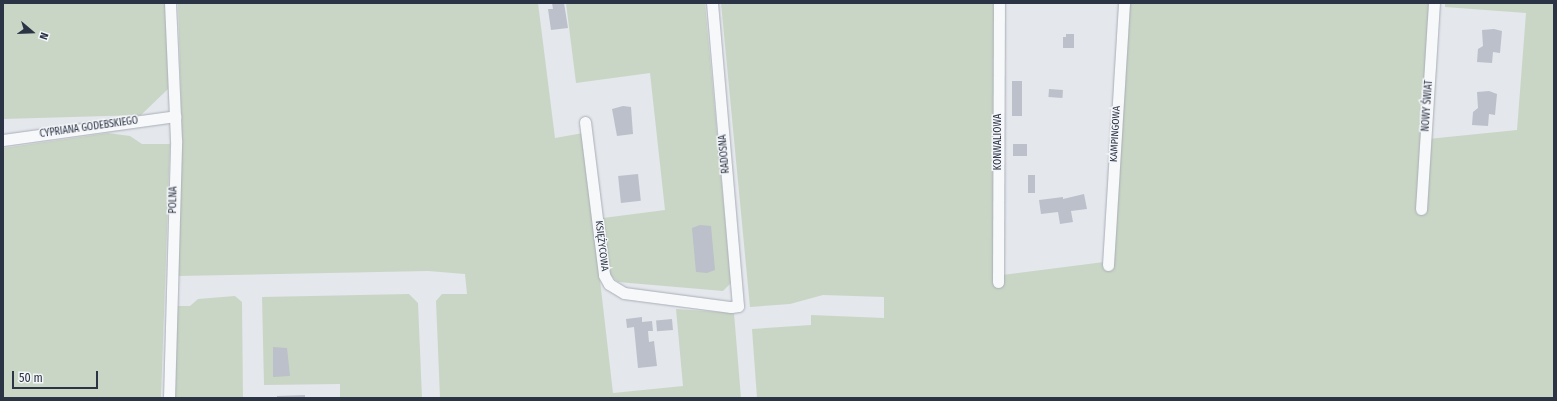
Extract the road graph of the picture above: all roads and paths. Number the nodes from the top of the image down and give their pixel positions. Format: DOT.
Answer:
graph roads {
  1 [pos="170,3"];
  2 [pos="712,3"];
  3 [pos="999,3"];
  4 [pos="1124,3"];
  5 [pos="1434,3"];
  6 [pos="175,116"];
  7 [pos="586,122"];
  8 [pos="3,140"];
  9 [pos="1421,209"];
  10 [pos="1108,266"];
  11 [pos="998,282"];
  12 [pos="738,306"];
  13 [pos="169,398"];
  1 -- 6 [label="street, POLNA"];
  2 -- 12 [label="street, RADOSNA"];
  3 -- 11 [label="street, KONWALIOWA"];
  4 -- 10 [label="street, KAMPINGOWA"];
  5 -- 9 [label="street, NOWY ŚWIAT"];
  6 -- 8 [label="street, CYPRIANA GODEBSKIEGO"];
  6 -- 13 [label="street, POLNA"];
  7 -- 12 [label="street, KSIĘŻYCOWA"];
}
